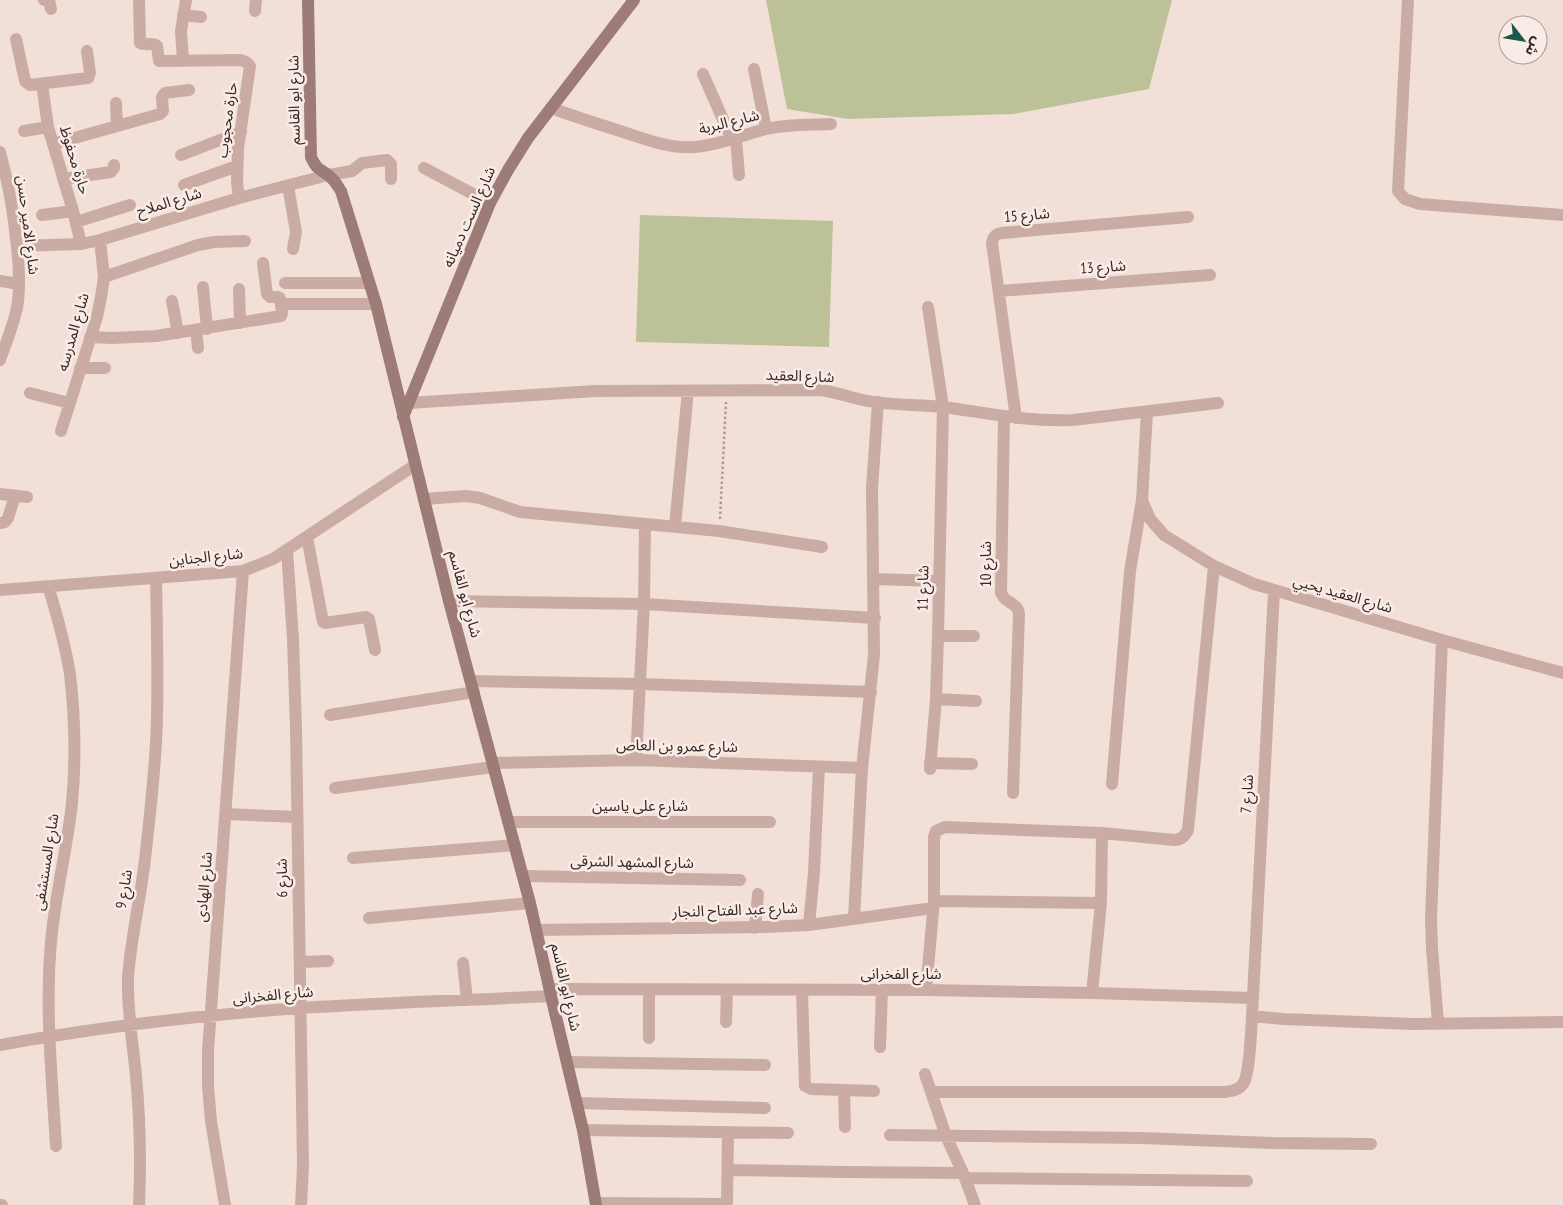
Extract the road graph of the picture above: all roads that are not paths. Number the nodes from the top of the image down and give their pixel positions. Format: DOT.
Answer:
graph roads {
  1 [pos="186,0"];
  2 [pos="308,0"];
  3 [pos="634,0"];
  4 [pos="1408,0"];
  5 [pos="140,1"];
  6 [pos="183,16"];
  7 [pos="201,17"];
  8 [pos="16,39"];
  9 [pos="87,51"];
  10 [pos="183,61"];
  11 [pos="754,70"];
  12 [pos="703,74"];
  13 [pos="42,84"];
  14 [pos="189,90"];
  15 [pos="116,103"];
  16 [pos="551,108"];
  17 [pos="831,124"];
  18 [pos="117,126"];
  19 [pos="48,127"];
  20 [pos="766,129"];
  21 [pos="24,131"];
  22 [pos="241,132"];
  23 [pos="734,139"];
  24 [pos="53,144"];
  25 [pos="0,152"];
  26 [pos="181,154"];
  27 [pos="114,165"];
  28 [pos="237,166"];
  29 [pos="424,168"];
  30 [pos="328,175"];
  31 [pos="739,175"];
  32 [pos="63,179"];
  33 [pos="391,180"];
  34 [pos="184,186"];
  35 [pos="288,186"];
  36 [pos="239,198"];
  37 [pos="490,203"];
  38 [pos="130,205"];
  39 [pos="42,215"];
  40 [pos="1563,215"];
  41 [pos="75,217"];
  42 [pos="1188,217"];
  43 [pos="100,240"];
  44 [pos="245,240"];
  45 [pos="81,244"];
  46 [pos="17,246"];
  47 [pos="293,248"];
  48 [pos="263,263"];
  49 [pos="1210,275"];
  50 [pos="104,277"];
  51 [pos="0,281"];
  52 [pos="369,282"];
  53 [pos="285,283"];
  54 [pos="20,284"];
  55 [pos="203,287"];
  56 [pos="239,289"];
  57 [pos="999,291"];
  58 [pos="172,301"];
  59 [pos="281,304"];
  60 [pos="376,304"];
  61 [pos="928,307"];
  62 [pos="240,323"];
  63 [pos="202,329"];
  64 [pos="178,333"];
  65 [pos="90,338"];
  66 [pos="198,348"];
  67 [pos="1,353"];
  68 [pos="80,368"];
  69 [pos="105,368"];
  70 [pos="688,391"];
  71 [pos="30,393"];
  72 [pos="878,402"];
  73 [pos="69,403"];
  74 [pos="409,403"];
  75 [pos="1218,403"];
  76 [pos="943,407"];
  77 [pos="1147,412"];
  78 [pos="403,417"];
  79 [pos="1010,418"];
  80 [pos="61,431"];
  81 [pos="415,465"];
  82 [pos="0,494"];
  83 [pos="424,499"];
  84 [pos="1142,500"];
  85 [pos="0,522"];
  86 [pos="645,524"];
  87 [pos="676,526"];
  88 [pos="307,537"];
  89 [pos="822,547"];
  90 [pos="287,550"];
  91 [pos="1214,566"];
  92 [pos="243,571"];
  93 [pos="156,578"];
  94 [pos="874,579"];
  95 [pos="939,581"];
  96 [pos="48,586"];
  97 [pos="0,590"];
  98 [pos="1274,591"];
  99 [pos="449,601"];
  100 [pos="644,604"];
  101 [pos="875,618"];
  102 [pos="938,636"];
  103 [pos="974,636"];
  104 [pos="1442,640"];
  105 [pos="375,650"];
  106 [pos="1563,673"];
  107 [pos="640,684"];
  108 [pos="473,686"];
  109 [pos="871,692"];
  110 [pos="936,699"];
  111 [pos="976,701"];
  112 [pos="330,715"];
  113 [pos="636,760"];
  114 [pos="972,764"];
  115 [pos="492,765"];
  116 [pos="819,766"];
  117 [pos="862,768"];
  118 [pos="1112,784"];
  119 [pos="335,788"];
  120 [pos="1013,793"];
  121 [pos="226,814"];
  122 [pos="297,817"];
  123 [pos="509,822"];
  124 [pos="770,822"];
  125 [pos="1102,833"];
  126 [pos="515,845"];
  127 [pos="353,858"];
  128 [pos="524,876"];
  129 [pos="740,880"];
  130 [pos="758,894"];
  131 [pos="530,903"];
  132 [pos="1100,904"];
  133 [pos="934,905"];
  134 [pos="369,918"];
  135 [pos="854,918"];
  136 [pos="808,924"];
  137 [pos="756,928"];
  138 [pos="536,930"];
  139 [pos="328,961"];
  140 [pos="300,962"];
  141 [pos="463,963"];
  142 [pos="649,989"];
  143 [pos="727,990"];
  144 [pos="802,990"];
  145 [pos="882,990"];
  146 [pos="926,990"];
  147 [pos="1092,992"];
  148 [pos="550,993"];
  149 [pos="1252,998"];
  150 [pos="467,1000"];
  151 [pos="301,1008"];
  152 [pos="1252,1016"];
  153 [pos="210,1017"];
  154 [pos="726,1022"];
  155 [pos="1563,1022"];
  156 [pos="1438,1023"];
  157 [pos="131,1026"];
  158 [pos="49,1036"];
  159 [pos="649,1038"];
  160 [pos="0,1046"];
  161 [pos="880,1047"];
  162 [pos="567,1062"];
  163 [pos="765,1065"];
  164 [pos="925,1074"];
  165 [pos="844,1090"];
  166 [pos="874,1091"];
  167 [pos="931,1092"];
  168 [pos="577,1103"];
  169 [pos="765,1108"];
  170 [pos="845,1127"];
  171 [pos="583,1130"];
  172 [pos="728,1132"];
  173 [pos="788,1133"];
  174 [pos="890,1134"];
  175 [pos="946,1136"];
  176 [pos="1371,1144"];
  177 [pos="56,1146"];
  178 [pos="728,1170"];
  179 [pos="964,1176"];
  180 [pos="1247,1181"];
  181 [pos="596,1204"];
  182 [pos="139,1205"];
  183 [pos="225,1205"];
  184 [pos="302,1205"];
  185 [pos="975,1205"];
  1 -- 6 [label="street"];
  2 -- 30 [label="street, شارع ابو القاسم"];
  3 -- 16 [label="street, شارع الست دميانه"];
  4 -- 40 [label="street"];
  5 -- 10 [label="street, حارة محجوب"];
  6 -- 7 [label="street"];
  6 -- 10 [label="street"];
  8 -- 13 [label="street"];
  9 -- 13 [label="street"];
  10 -- 22 [label="street, حارة محجوب"];
  11 -- 20 [label="street"];
  12 -- 23 [label="street"];
  13 -- 19 [label="street, حارة محفوظ"];
  14 -- 18 [label="street"];
  15 -- 18 [label="street"];
  16 -- 23 [label="street, شارع البربة"];
  16 -- 37 [label="street, شارع الست دميانه"];
  17 -- 20 [label="street, شارع البربة"];
  18 -- 24 [label="street"];
  19 -- 21 [label="street"];
  19 -- 24 [label="street, حارة محفوظ"];
  20 -- 23 [label="street, شارع البربة"];
  22 -- 26 [label="street"];
  22 -- 28 [label="street, حارة محجوب"];
  23 -- 31 [label="street"];
  24 -- 32 [label="street, حارة محفوظ"];
  25 -- 46 [label="street, شارع الامير حسن"];
  27 -- 32 [label="street"];
  28 -- 34 [label="street"];
  28 -- 36 [label="street, حارة محجوب"];
  29 -- 37 [label="street"];
  30 -- 33 [label="street, شارع الملاح"];
  30 -- 35 [label="street, شارع الملاح"];
  30 -- 52 [label="street, شارع ابو القاسم"];
  32 -- 41 [label="street, حارة محفوظ"];
  35 -- 36 [label="street, شارع الملاح"];
  35 -- 47 [label="street"];
  36 -- 43 [label="street, شارع الملاح"];
  37 -- 74 [label="street, شارع الست دميانه"];
  38 -- 41 [label="street"];
  39 -- 41 [label="street"];
  41 -- 45 [label="street, حارة محفوظ"];
  42 -- 57 [label="street, شارع 15"];
  43 -- 45 [label="street, شارع الملاح"];
  43 -- 50 [label="street, شارع المدرسه"];
  44 -- 50 [label="street"];
  45 -- 46 [label="street, شارع الملاح"];
  46 -- 54 [label="street, شارع الامير حسن"];
  48 -- 59 [label="street"];
  49 -- 57 [label="street, شارع 13"];
  50 -- 65 [label="street, شارع المدرسه"];
  51 -- 54 [label="street"];
  52 -- 53 [label="street"];
  52 -- 60 [label="street, شارع ابو القاسم"];
  54 -- 67 [label="street, شارع الامير حسن"];
  55 -- 63 [label="street"];
  56 -- 62 [label="street"];
  57 -- 79 [label="street, شارع 15"];
  58 -- 64 [label="street"];
  59 -- 60 [label="street"];
  59 -- 62 [label="street"];
  60 -- 78 [label="street, شارع ابو القاسم"];
  61 -- 76 [label="street, شارع 11"];
  62 -- 63 [label="street"];
  63 -- 64 [label="street"];
  63 -- 66 [label="street"];
  64 -- 65 [label="street"];
  65 -- 68 [label="street, شارع المدرسه"];
  68 -- 69 [label="street"];
  68 -- 73 [label="street, شارع المدرسه"];
  70 -- 72 [label="street, شارع العقيد"];
  70 -- 74 [label="street, شارع العقيد"];
  70 -- 87 [label="street"];
  71 -- 73 [label="street"];
  72 -- 76 [label="street, شارع العقيد"];
  72 -- 94 [label="street"];
  73 -- 80 [label="street, شارع المدرسه"];
  74 -- 78 [label="street, شارع الست دميانه"];
  75 -- 77 [label="street, شارع العقيد"];
  76 -- 79 [label="street, شارع العقيد"];
  76 -- 95 [label="street, شارع 11"];
  77 -- 79 [label="street, شارع العقيد"];
  77 -- 84 [label="street"];
  78 -- 81 [label="street, شارع ابو القاسم"];
  79 -- 120 [label="street, شارع 10"];
  81 -- 83 [label="street, شارع ابو القاسم"];
  81 -- 88 [label="street, شارع الجناين"];
  82 -- 85 [label="street"];
  83 -- 86 [label="street"];
  83 -- 99 [label="street, شارع ابو القاسم"];
  84 -- 91 [label="street, شارع العقيد يحيي"];
  84 -- 118 [label="street"];
  86 -- 87 [label="street"];
  86 -- 100 [label="street"];
  87 -- 89 [label="street"];
  88 -- 90 [label="street, شارع الجناين"];
  88 -- 105 [label="street"];
  90 -- 92 [label="street, شارع الجناين"];
  90 -- 122 [label="street, شارع 6"];
  91 -- 98 [label="street, شارع العقيد يحيي"];
  91 -- 125 [label="street"];
  92 -- 93 [label="street, شارع الجناين"];
  92 -- 121 [label="street, شارع الهادى"];
  93 -- 96 [label="street, شارع الجناين"];
  93 -- 157 [label="street, شارع 9"];
  94 -- 95 [label="street"];
  94 -- 101 [label="street"];
  95 -- 102 [label="street, شارع 11"];
  96 -- 97 [label="street, شارع الجناين"];
  96 -- 158 [label="street, شارع المستشفى"];
  98 -- 104 [label="street, شارع العقيد يحيي"];
  98 -- 149 [label="street, شارع 7"];
  99 -- 100 [label="street"];
  99 -- 108 [label="street, شارع ابو القاسم"];
  100 -- 101 [label="street"];
  100 -- 107 [label="street"];
  101 -- 109 [label="street"];
  102 -- 103 [label="street"];
  102 -- 110 [label="street, شارع 11"];
  104 -- 106 [label="street, شارع العقيد يحيي"];
  104 -- 156 [label="street"];
  107 -- 108 [label="street"];
  107 -- 109 [label="street"];
  107 -- 113 [label="street"];
  108 -- 112 [label="street"];
  108 -- 115 [label="street, شارع ابو القاسم"];
  109 -- 117 [label="street"];
  110 -- 111 [label="street"];
  110 -- 114 [label="street, شارع 11"];
  113 -- 115 [label="street, شارع عمرو بن العاص"];
  113 -- 116 [label="street, شارع عمرو بن العاص"];
  115 -- 119 [label="street, شارع عمرو بن العاص"];
  115 -- 123 [label="street, شارع ابو القاسم"];
  116 -- 117 [label="street, شارع عمرو بن العاص"];
  116 -- 136 [label="street"];
  117 -- 135 [label="street"];
  121 -- 122 [label="street"];
  121 -- 153 [label="street, شارع الهادى"];
  122 -- 140 [label="street, شارع 6"];
  123 -- 124 [label="street, شارع على ياسين"];
  123 -- 126 [label="street, شارع ابو القاسم"];
  125 -- 132 [label="street"];
  125 -- 133 [label="street"];
  126 -- 127 [label="street"];
  126 -- 128 [label="street, شارع ابو القاسم"];
  128 -- 129 [label="street, شارع المشهد الشرقى"];
  128 -- 131 [label="street, شارع ابو القاسم"];
  130 -- 137 [label="street"];
  131 -- 134 [label="street"];
  131 -- 138 [label="street, شارع ابو القاسم"];
  132 -- 133 [label="street, شارع عبد الفتاح النجار"];
  132 -- 147 [label="street"];
  133 -- 135 [label="street, شارع عبد الفتاح النجار"];
  133 -- 146 [label="street"];
  135 -- 136 [label="street, شارع عبد الفتاح النجار"];
  136 -- 137 [label="street, شارع عبد الفتاح النجار"];
  137 -- 138 [label="street, شارع عبد الفتاح النجار"];
  138 -- 148 [label="street, شارع ابو القاسم"];
  139 -- 140 [label="street"];
  140 -- 151 [label="street, شارع 6"];
  141 -- 150 [label="street"];
  142 -- 143 [label="street, شارع الفخرانى"];
  142 -- 148 [label="street, شارع الفخرانى"];
  142 -- 159 [label="street"];
  143 -- 144 [label="street, شارع الفخرانى"];
  143 -- 154 [label="street"];
  144 -- 145 [label="street, شارع الفخرانى"];
  144 -- 165 [label="street"];
  145 -- 146 [label="street, شارع الفخرانى"];
  145 -- 161 [label="street"];
  146 -- 147 [label="street, شارع الفخرانى"];
  147 -- 149 [label="street, شارع الفخرانى"];
  148 -- 150 [label="street, شارع الفخرانى"];
  148 -- 162 [label="street, شارع ابو القاسم"];
  149 -- 152 [label="street, شارع 7"];
  150 -- 151 [label="street, شارع الفخرانى"];
  151 -- 153 [label="street, شارع الفخرانى"];
  151 -- 184 [label="street, شارع 6"];
  152 -- 156 [label="street"];
  152 -- 167 [label="street, شارع 7"];
  153 -- 157 [label="street, شارع الفخرانى"];
  153 -- 183 [label="street, شارع الهادى"];
  155 -- 156 [label="street"];
  157 -- 158 [label="street, شارع الفخرانى"];
  157 -- 182 [label="street, شارع 9"];
  158 -- 160 [label="street, شارع الفخرانى"];
  158 -- 177 [label="street, شارع المستشفى"];
  162 -- 163 [label="street"];
  162 -- 168 [label="street, شارع ابو القاسم"];
  164 -- 167 [label="street"];
  165 -- 166 [label="street"];
  165 -- 170 [label="street"];
  167 -- 175 [label="street"];
  168 -- 169 [label="street"];
  168 -- 171 [label="street, شارع ابو القاسم"];
  171 -- 172 [label="street"];
  171 -- 181 [label="street, شارع ابو القاسم"];
  172 -- 173 [label="street"];
  172 -- 178 [label="street"];
  174 -- 175 [label="street"];
  175 -- 176 [label="street"];
  175 -- 179 [label="street"];
  178 -- 179 [label="street"];
  178 -- 181 [label="street"];
  179 -- 180 [label="street"];
  179 -- 185 [label="street"];
}
